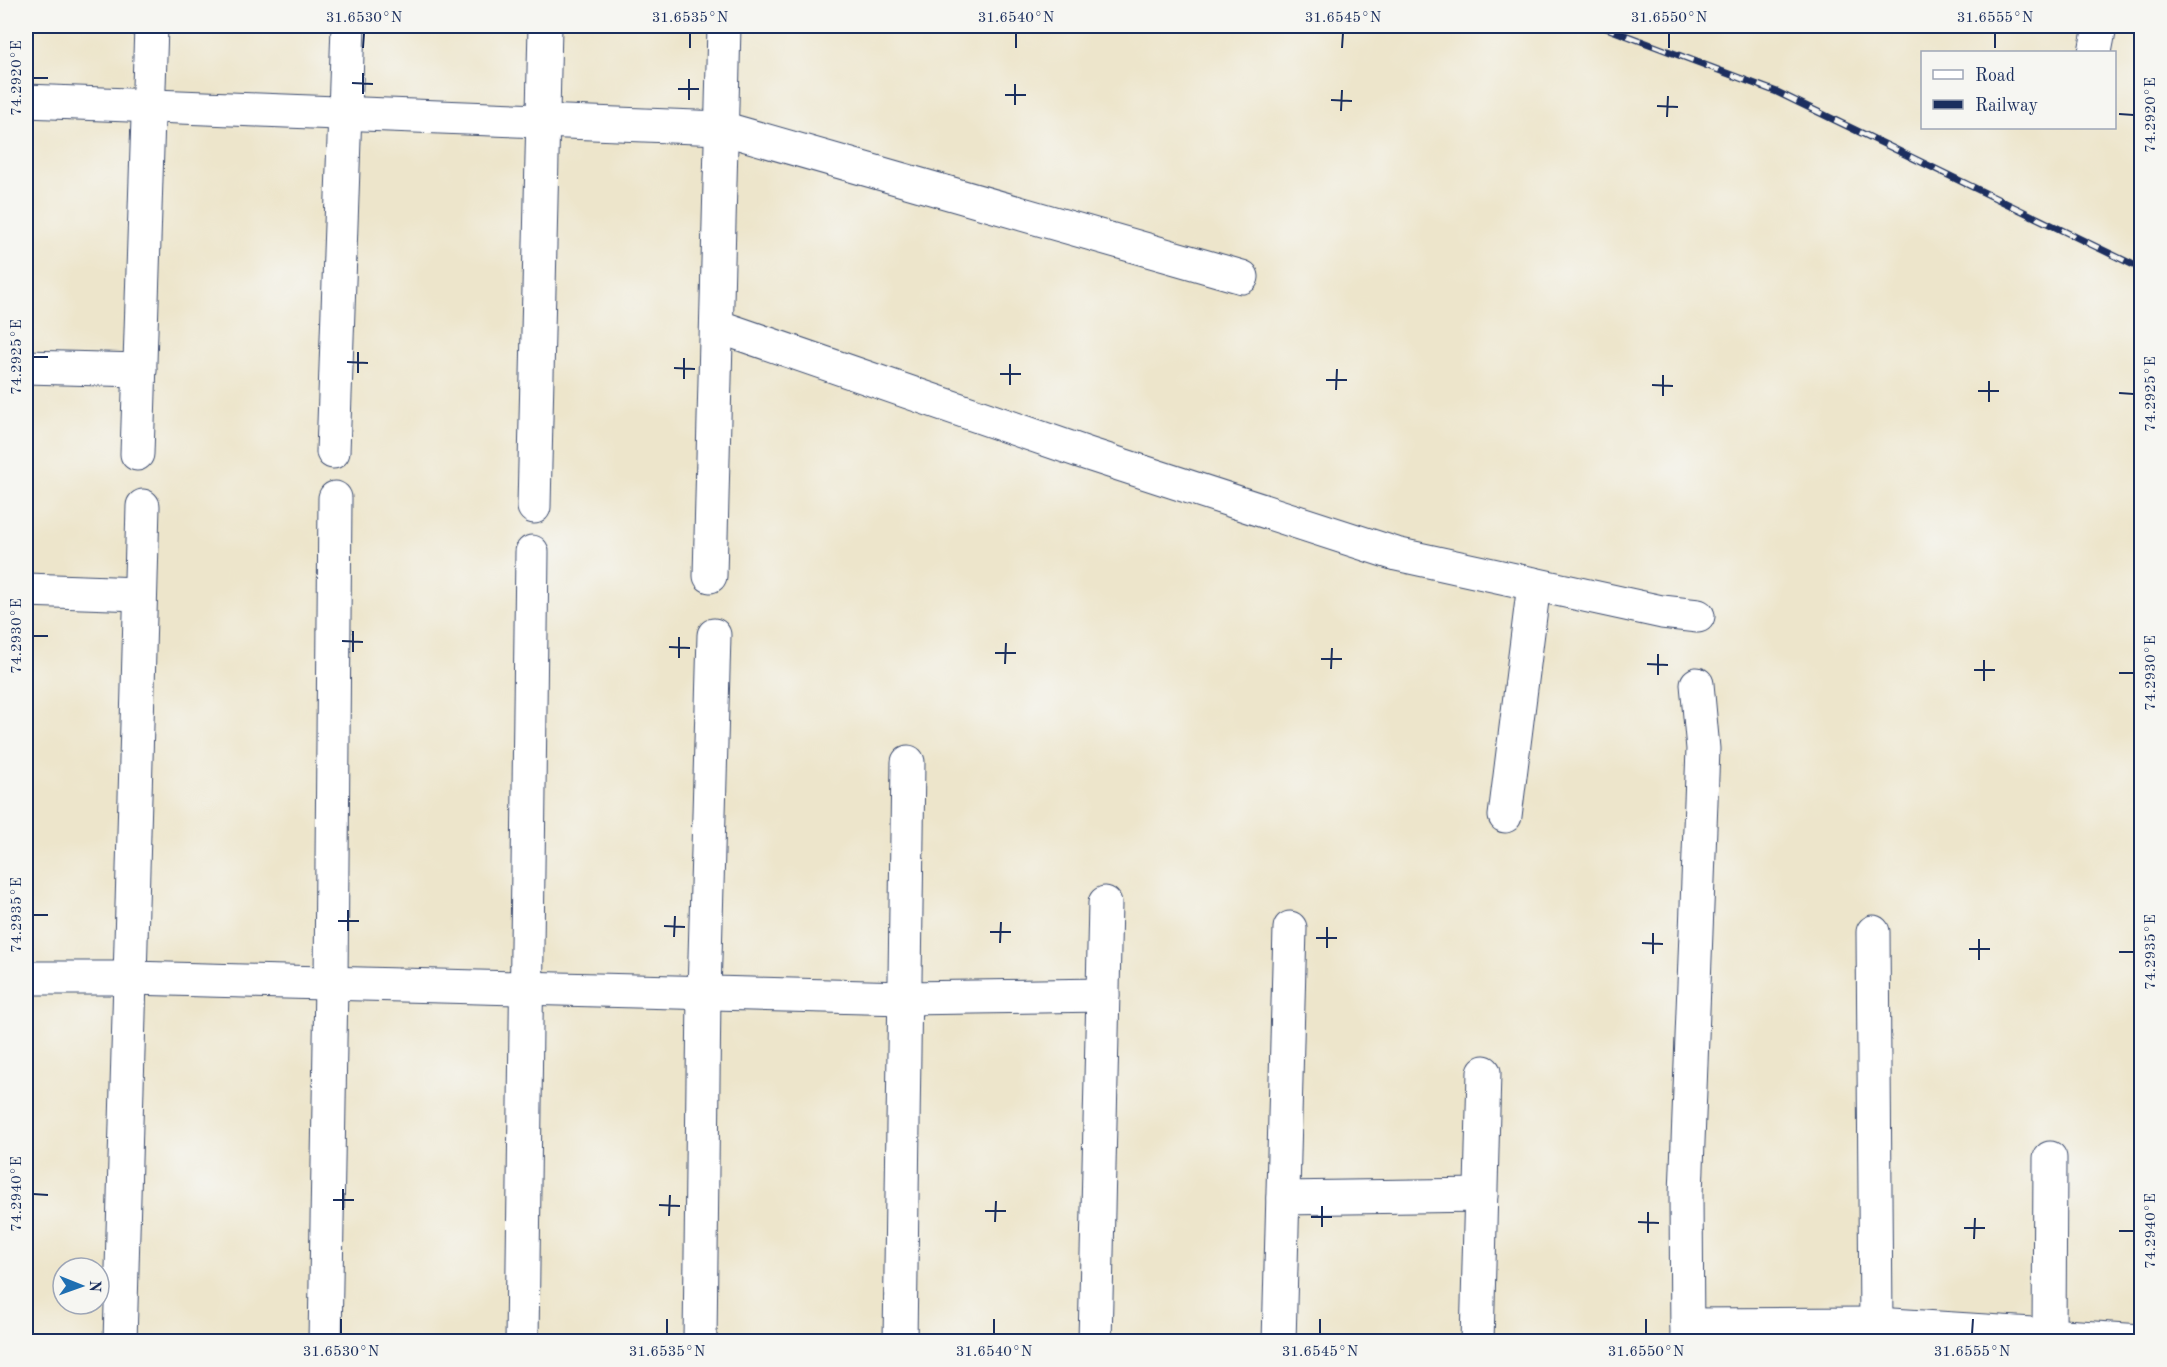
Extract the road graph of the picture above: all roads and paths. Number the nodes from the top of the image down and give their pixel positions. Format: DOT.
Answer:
graph roads {
  1 [pos="151,26"];
  2 [pos="348,26"];
  3 [pos="545,26"];
  4 [pos="724,26"];
  5 [pos="2100,26"];
  6 [pos="2095,51"];
  7 [pos="26,101"];
  8 [pos="149,106"];
  9 [pos="345,114"];
  10 [pos="542,121"];
  11 [pos="722,128"];
  12 [pos="1242,277"];
  13 [pos="717,326"];
  14 [pos="26,367"];
  15 [pos="140,370"];
  16 [pos="333,452"];
  17 [pos="137,454"];
  18 [pos="335,498"];
  19 [pos="142,506"];
  20 [pos="534,507"];
  21 [pos="532,552"];
  22 [pos="710,576"];
  23 [pos="1534,584"];
  24 [pos="26,590"];
  25 [pos="140,594"];
  26 [pos="1698,616"];
  27 [pos="714,635"];
  28 [pos="1697,684"];
  29 [pos="908,762"];
  30 [pos="1505,816"];
  31 [pos="1106,903"];
  32 [pos="1290,928"];
  33 [pos="1873,932"];
  34 [pos="37,978"];
  35 [pos="131,978"];
  36 [pos="331,983"];
  37 [pos="527,988"];
  38 [pos="705,993"];
  39 [pos="1103,995"];
  40 [pos="905,998"];
  41 [pos="1484,1072"];
  42 [pos="2050,1158"];
  43 [pos="1481,1194"];
  44 [pos="1283,1198"];
  45 [pos="1876,1324"];
  46 [pos="1687,1333"];
  47 [pos="2049,1335"];
  48 [pos="120,1341"];
  49 [pos="325,1341"];
  50 [pos="522,1341"];
  51 [pos="700,1341"];
  52 [pos="900,1341"];
  53 [pos="1095,1341"];
  54 [pos="1279,1341"];
  55 [pos="1477,1341"];
  56 [pos="2142,1341"];
  1 -- 8 [label="street"];
  2 -- 9 [label="street"];
  3 -- 10 [label="street"];
  4 -- 11 [label="street"];
  5 -- 6 [label="street"];
  7 -- 8 [label="street"];
  8 -- 9 [label="street"];
  8 -- 15 [label="street"];
  9 -- 10 [label="street"];
  9 -- 16 [label="street"];
  10 -- 11 [label="street"];
  10 -- 20 [label="street"];
  11 -- 12 [label="street"];
  11 -- 13 [label="street"];
  13 -- 22 [label="street"];
  13 -- 23 [label="street"];
  14 -- 15 [label="street"];
  15 -- 17 [label="street"];
  18 -- 36 [label="street"];
  19 -- 25 [label="street"];
  21 -- 37 [label="street"];
  23 -- 26 [label="street"];
  23 -- 30 [label="street"];
  24 -- 25 [label="street"];
  25 -- 35 [label="street"];
  27 -- 38 [label="street"];
  28 -- 46 [label="street"];
  29 -- 40 [label="street"];
  31 -- 39 [label="street"];
  32 -- 44 [label="street"];
  33 -- 45 [label="street"];
  34 -- 35 [label="street"];
  35 -- 36 [label="street"];
  35 -- 48 [label="street"];
  36 -- 37 [label="street"];
  36 -- 49 [label="street"];
  37 -- 38 [label="street"];
  37 -- 50 [label="street"];
  38 -- 40 [label="street"];
  38 -- 51 [label="street"];
  39 -- 40 [label="street"];
  39 -- 53 [label="street"];
  40 -- 52 [label="street"];
  41 -- 43 [label="street"];
  42 -- 47 [label="street"];
  43 -- 44 [label="street"];
  43 -- 55 [label="street"];
  44 -- 54 [label="street"];
  45 -- 46 [label="street"];
  45 -- 47 [label="street"];
  47 -- 56 [label="street"];
}
